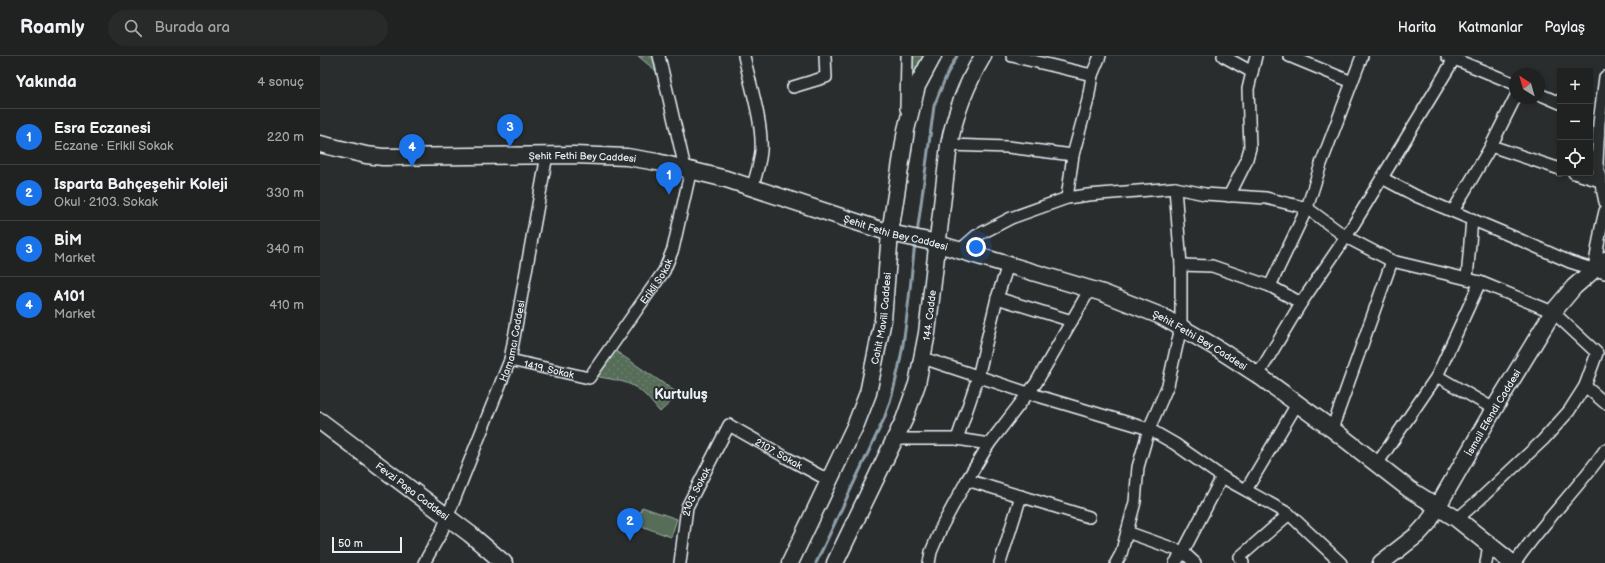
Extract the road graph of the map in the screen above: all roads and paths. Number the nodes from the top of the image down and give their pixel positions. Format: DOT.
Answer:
graph roads {
  1 [pos="659,56"];
  2 [pos="744,56"];
  3 [pos="826,56"];
  4 [pos="907,56"];
  5 [pos="933,56"];
  6 [pos="983,56"];
  7 [pos="1012,56"];
  8 [pos="1100,56"];
  9 [pos="1223,56"];
  10 [pos="1256,56"];
  11 [pos="1289,56"];
  12 [pos="1362,56"];
  13 [pos="1453,57"];
  14 [pos="1252,72"];
  15 [pos="1092,75"];
  16 [pos="1605,76"];
  17 [pos="1509,81"];
  18 [pos="1352,82"];
  19 [pos="793,87"];
  20 [pos="1545,97"];
  21 [pos="1557,102"];
  22 [pos="1512,104"];
  23 [pos="1594,121"];
  24 [pos="906,130"];
  25 [pos="320,144"];
  26 [pos="949,145"];
  27 [pos="1490,146"];
  28 [pos="547,155"];
  29 [pos="1073,155"];
  30 [pos="1557,168"];
  31 [pos="688,169"];
  32 [pos="1583,176"];
  33 [pos="1382,178"];
  34 [pos="1600,182"];
  35 [pos="752,188"];
  36 [pos="1175,188"];
  37 [pos="1229,196"];
  38 [pos="1067,198"];
  39 [pos="1605,202"];
  40 [pos="1307,208"];
  41 [pos="1453,211"];
  42 [pos="1605,211"];
  43 [pos="1472,219"];
  44 [pos="895,234"];
  45 [pos="1346,237"];
  46 [pos="933,242"];
  47 [pos="960,250"];
  48 [pos="1392,261"];
  49 [pos="1008,265"];
  50 [pos="1181,265"];
  51 [pos="1601,268"];
  52 [pos="1467,279"];
  53 [pos="1480,282"];
  54 [pos="1270,286"];
  55 [pos="1090,289"];
  56 [pos="998,298"];
  57 [pos="1301,303"];
  58 [pos="1553,312"];
  59 [pos="1072,321"];
  60 [pos="1181,327"];
  61 [pos="923,358"];
  62 [pos="510,360"];
  63 [pos="1258,375"];
  64 [pos="1437,376"];
  65 [pos="978,377"];
  66 [pos="589,378"];
  67 [pos="1585,386"];
  68 [pos="1028,393"];
  69 [pos="1605,403"];
  70 [pos="1297,404"];
  71 [pos="1494,409"];
  72 [pos="320,421"];
  73 [pos="729,425"];
  74 [pos="1148,429"];
  75 [pos="1332,429"];
  76 [pos="895,439"];
  77 [pos="957,439"];
  78 [pos="988,444"];
  79 [pos="1605,450"];
  80 [pos="1377,464"];
  81 [pos="1222,477"];
  82 [pos="967,480"];
  83 [pos="830,481"];
  84 [pos="1246,490"];
  85 [pos="1021,496"];
  86 [pos="1437,507"];
  87 [pos="1289,514"];
  88 [pos="448,517"];
  89 [pos="1089,517"];
  90 [pos="1457,519"];
  91 [pos="1127,532"];
  92 [pos="1489,544"];
  93 [pos="1183,552"];
  94 [pos="424,563"];
  95 [pos="504,563"];
  96 [pos="680,563"];
  97 [pos="790,563"];
  98 [pos="835,563"];
  99 [pos="929,563"];
  100 [pos="1000,563"];
  101 [pos="1116,563"];
  102 [pos="1175,563"];
  103 [pos="1195,563"];
  104 [pos="1243,563"];
  105 [pos="1341,563"];
  106 [pos="1381,563"];
  107 [pos="1486,563"];
  108 [pos="1513,563"];
  1 -- 31 [label="street"];
  2 -- 35 [label="street"];
  3 -- 19 [label="street"];
  4 -- 24 [label="street, Cahit Mavili Caddesi"];
  5 -- 24 [label="street"];
  6 -- 26 [label="street, 144. Cadde"];
  7 -- 15 [label="street"];
  8 -- 15 [label="street"];
  9 -- 14 [label="street"];
  10 -- 14 [label="street"];
  11 -- 18 [label="street"];
  12 -- 18 [label="street"];
  13 -- 17 [label="street"];
  13 -- 33 [label="street"];
  14 -- 37 [label="street"];
  15 -- 29 [label="street"];
  16 -- 23 [label="street"];
  18 -- 40 [label="street"];
  20 -- 21 [label="street"];
  22 -- 27 [label="street"];
  23 -- 34 [label="street"];
  24 -- 44 [label="street, Cahit Mavili Caddesi"];
  25 -- 28 [label="street, Şehit Fethi Bey Caddesi"];
  26 -- 29 [label="street"];
  26 -- 46 [label="street, 144. Cadde"];
  27 -- 30 [label="street"];
  27 -- 41 [label="street"];
  28 -- 31 [label="street, Şehit Fethi Bey Caddesi"];
  28 -- 62 [label="street, Hamamcı Caddesi"];
  29 -- 38 [label="street"];
  31 -- 35 [label="street, Şehit Fethi Bey Caddesi"];
  31 -- 66 [label="street, Erikli Sokak"];
  32 -- 34 [label="street"];
  33 -- 41 [label="street"];
  33 -- 45 [label="street"];
  34 -- 39 [label="street"];
  35 -- 44 [label="street, Şehit Fethi Bey Caddesi"];
  36 -- 37 [label="street"];
  36 -- 38 [label="street"];
  36 -- 50 [label="street"];
  37 -- 40 [label="street"];
  38 -- 47 [label="street"];
  40 -- 45 [label="street"];
  40 -- 54 [label="street"];
  41 -- 43 [label="street"];
  42 -- 51 [label="street"];
  43 -- 51 [label="street"];
  43 -- 52 [label="street"];
  44 -- 46 [label="street, Şehit Fethi Bey Caddesi"];
  44 -- 83 [label="street, Cahit Mavili Caddesi"];
  45 -- 48 [label="street"];
  45 -- 57 [label="street"];
  46 -- 47 [label="street, Şehit Fethi Bey Caddesi"];
  46 -- 61 [label="street, 144. Cadde"];
  47 -- 49 [label="street, Şehit Fethi Bey Caddesi"];
  48 -- 52 [label="street"];
  48 -- 75 [label="street"];
  49 -- 55 [label="street, Şehit Fethi Bey Caddesi"];
  49 -- 56 [label="street"];
  50 -- 54 [label="street"];
  50 -- 60 [label="street"];
  51 -- 58 [label="street, İsmail Efendi Caddesi"];
  52 -- 53 [label="street"];
  53 -- 58 [label="street"];
  53 -- 64 [label="street"];
  54 -- 57 [label="street"];
  55 -- 59 [label="street"];
  55 -- 60 [label="street, Şehit Fethi Bey Caddesi"];
  56 -- 59 [label="street"];
  56 -- 65 [label="street"];
  57 -- 63 [label="street"];
  58 -- 67 [label="street"];
  58 -- 71 [label="street, İsmail Efendi Caddesi"];
  59 -- 68 [label="street"];
  60 -- 63 [label="street, Şehit Fethi Bey Caddesi"];
  60 -- 74 [label="street"];
  61 -- 65 [label="street"];
  61 -- 76 [label="street, 144. Cadde"];
  62 -- 66 [label="street, 1419. Sokak"];
  62 -- 88 [label="street, Hamamcı Caddesi"];
  63 -- 70 [label="street, Şehit Fethi Bey Caddesi"];
  64 -- 71 [label="street"];
  64 -- 80 [label="street"];
  65 -- 68 [label="street"];
  65 -- 77 [label="street"];
  67 -- 69 [label="street"];
  67 -- 90 [label="street"];
  68 -- 74 [label="street"];
  68 -- 78 [label="street"];
  70 -- 75 [label="street, Şehit Fethi Bey Caddesi"];
  70 -- 84 [label="street"];
  71 -- 86 [label="street, İsmail Efendi Caddesi"];
  72 -- 88 [label="street, Fevzi Paşa Caddesi"];
  73 -- 83 [label="street, 2107. Sokak"];
  73 -- 96 [label="street, 2103. Sokak"];
  74 -- 81 [label="street"];
  74 -- 91 [label="street"];
  75 -- 80 [label="street, Şehit Fethi Bey Caddesi"];
  76 -- 77 [label="street"];
  76 -- 98 [label="street, 144. Cadde"];
  77 -- 78 [label="street"];
  78 -- 82 [label="street"];
  79 -- 108 [label="street"];
  80 -- 86 [label="street, Şehit Fethi Bey Caddesi"];
  81 -- 84 [label="street"];
  81 -- 93 [label="street"];
  82 -- 85 [label="street"];
  82 -- 99 [label="street"];
  83 -- 97 [label="street, Cahit Mavili Caddesi"];
  84 -- 87 [label="street"];
  85 -- 89 [label="street"];
  85 -- 100 [label="street"];
  86 -- 90 [label="street, Şehit Fethi Bey Caddesi"];
  86 -- 106 [label="street, İsmail Efendi Caddesi"];
  87 -- 104 [label="street"];
  87 -- 105 [label="street"];
  88 -- 94 [label="street, Hamamcı Caddesi"];
  88 -- 95 [label="street, Fevzi Paşa Caddesi"];
  90 -- 92 [label="street, Şehit Fethi Bey Caddesi"];
  91 -- 93 [label="street"];
  91 -- 101 [label="street"];
  92 -- 107 [label="street"];
  92 -- 108 [label="street, Şehit Fethi Bey Caddesi"];
  93 -- 102 [label="street"];
  93 -- 103 [label="street"];
}
